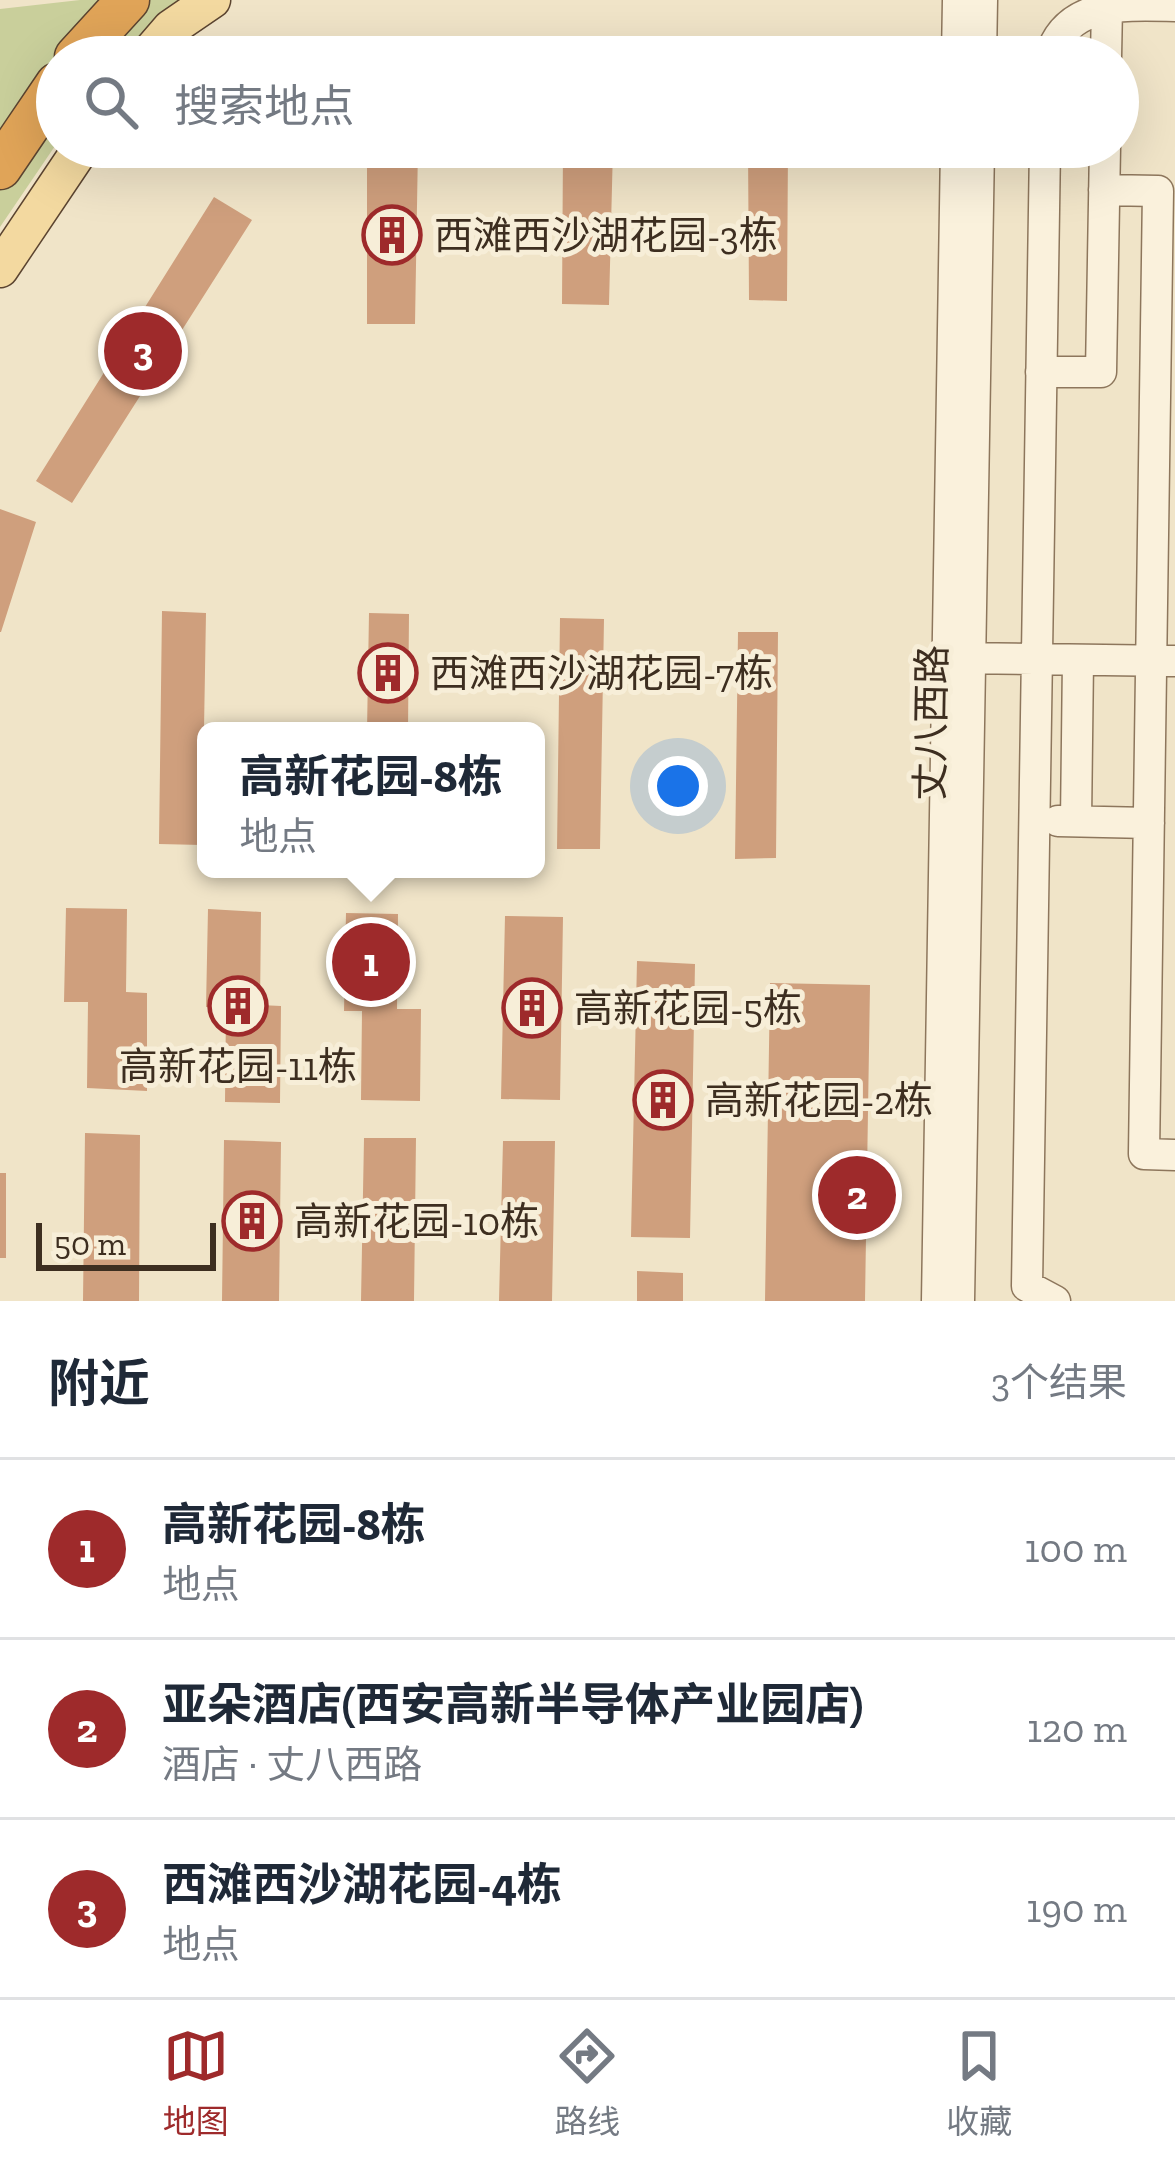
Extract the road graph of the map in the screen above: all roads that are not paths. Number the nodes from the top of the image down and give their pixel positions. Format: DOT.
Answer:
graph roads {
  1 [pos="128,0"];
  2 [pos="212,0"];
  3 [pos="958,0"];
  4 [pos="982,0"];
  5 [pos="1107,6"];
  6 [pos="1175,6"];
  7 [pos="95,36"];
  8 [pos="164,36"];
  9 [pos="957,36"];
  10 [pos="981,36"];
  11 [pos="1063,36"];
  12 [pos="1106,36"];
  13 [pos="36,115"];
  14 [pos="0,168"];
  15 [pos="68,168"];
  16 [pos="956,168"];
  17 [pos="978,168"];
  18 [pos="1045,168"];
  19 [pos="1105,168"];
  20 [pos="1104,190"];
  21 [pos="0,269"];
  22 [pos="1041,372"];
  23 [pos="960,658"];
  24 [pos="1036,659"];
  25 [pos="1078,660"];
  26 [pos="1163,661"];
  27 [pos="1034,820"];
  28 [pos="1076,821"];
  29 [pos="1149,823"];
  30 [pos="1175,1155"];
  31 [pos="937,1301"];
  32 [pos="959,1301"];
  33 [pos="1055,1301"];
  1 -- 7 [label="highway"];
  2 -- 8 [label="main road"];
  3 -- 9 [label="street"];
  4 -- 10 [label="street"];
  5 -- 6 [label="street"];
  5 -- 11 [label="street"];
  5 -- 12 [label="street"];
  13 -- 14 [label="highway"];
  15 -- 21 [label="main road"];
  16 -- 23 [label="street, 丈八西路"];
  17 -- 23 [label="street, 丈八西路"];
  18 -- 22 [label="street"];
  19 -- 20 [label="street"];
  20 -- 22 [label="street"];
  20 -- 26 [label="street"];
  22 -- 24 [label="street"];
  23 -- 24 [label="street"];
  23 -- 31 [label="street, 丈八西路"];
  23 -- 32 [label="street, 丈八西路"];
  24 -- 25 [label="street"];
  24 -- 27 [label="street"];
  25 -- 26 [label="street"];
  25 -- 28 [label="street"];
  26 -- 29 [label="street"];
  27 -- 28 [label="street"];
  27 -- 33 [label="street"];
  28 -- 29 [label="street"];
  29 -- 30 [label="street"];
}
